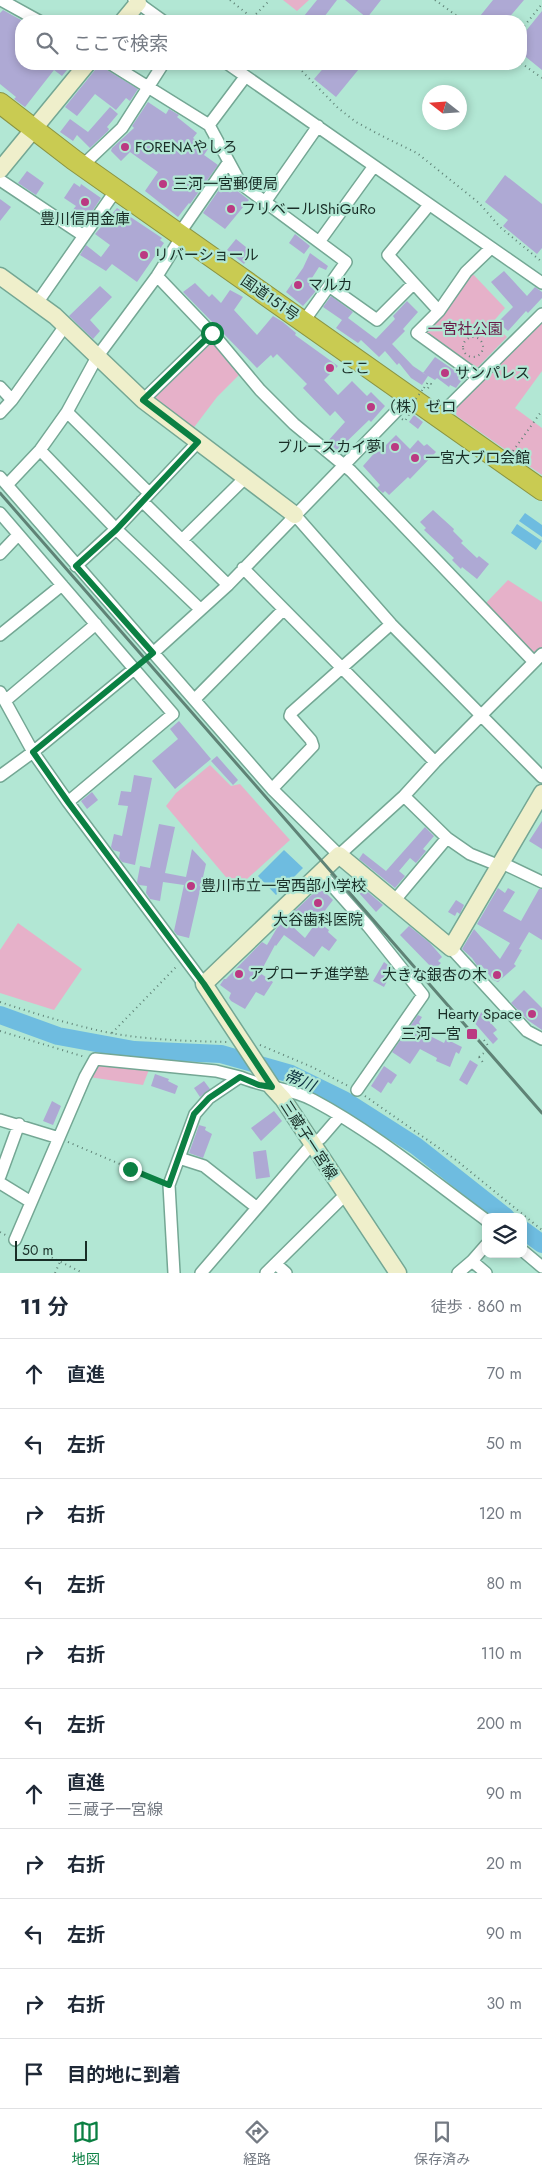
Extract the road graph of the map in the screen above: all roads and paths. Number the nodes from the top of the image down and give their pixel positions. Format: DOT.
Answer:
graph roads {
  1 [pos="0,0"];
  2 [pos="230,0"];
  3 [pos="270,0"];
  4 [pos="434,0"];
  5 [pos="136,2"];
  6 [pos="542,4"];
  7 [pos="28,15"];
  8 [pos="127,15"];
  9 [pos="154,15"];
  10 [pos="250,15"];
  11 [pos="255,15"];
  12 [pos="455,15"];
  13 [pos="527,23"];
  14 [pos="527,67"];
  15 [pos="83,70"];
  16 [pos="121,70"];
  17 [pos="159,70"];
  18 [pos="236,70"];
  19 [pos="301,70"];
  20 [pos="245,76"];
  21 [pos="542,78"];
  22 [pos="148,86"];
  23 [pos="0,103"];
  24 [pos="209,125"];
  25 [pos="318,126"];
  26 [pos="32,129"];
  27 [pos="228,162"];
  28 [pos="82,166"];
  29 [pos="374,166"];
  30 [pos="0,170"];
  31 [pos="0,180"];
  32 [pos="116,190"];
  33 [pos="265,202"];
  34 [pos="429,205"];
  35 [pos="181,235"];
  36 [pos="84,236"];
  37 [pos="319,242"];
  38 [pos="491,248"];
  39 [pos="542,262"];
  40 [pos="0,276"];
  41 [pos="157,276"];
  42 [pos="542,283"];
  43 [pos="413,284"];
  44 [pos="329,286"];
  45 [pos="37,303"];
  46 [pos="439,311"];
  47 [pos="542,314"];
  48 [pos="304,321"];
  49 [pos="65,326"];
  50 [pos="212,333"];
  51 [pos="97,357"];
  52 [pos="472,358"];
  53 [pos="478,377"];
  54 [pos="0,387"];
  55 [pos="416,398"];
  56 [pos="12,400"];
  57 [pos="143,400"];
  58 [pos="68,412"];
  59 [pos="540,412"];
  60 [pos="0,413"];
  61 [pos="438,417"];
  62 [pos="198,442"];
  63 [pos="40,450"];
  64 [pos="510,456"];
  65 [pos="344,466"];
  66 [pos="245,478"];
  67 [pos="4,481"];
  68 [pos="542,490"];
  69 [pos="146,497"];
  70 [pos="0,513"];
  71 [pos="295,515"];
  72 [pos="116,530"];
  73 [pos="18,535"];
  74 [pos="182,540"];
  75 [pos="0,554"];
  76 [pos="76,566"];
  77 [pos="244,568"];
  78 [pos="62,585"];
  79 [pos="228,585"];
  80 [pos="200,610"];
  81 [pos="283,610"];
  82 [pos="96,624"];
  83 [pos="391,624"];
  84 [pos="0,635"];
  85 [pos="153,653"];
  86 [pos="538,658"];
  87 [pos="341,668"];
  88 [pos="134,669"];
  89 [pos="2,697"];
  90 [pos="195,698"];
  91 [pos="482,714"];
  92 [pos="33,752"];
  93 [pos="435,762"];
  94 [pos="0,776"];
  95 [pos="542,777"];
  96 [pos="272,788"];
  97 [pos="542,793"];
  98 [pos="404,796"];
  99 [pos="68,802"];
  100 [pos="447,838"];
  101 [pos="339,855"];
  102 [pos="501,865"];
  103 [pos="320,872"];
  104 [pos="542,882"];
  105 [pos="395,900"];
  106 [pos="451,948"];
  107 [pos="185,958"];
  108 [pos="204,984"];
  109 [pos="0,1031"];
  110 [pos="112,1033"];
  111 [pos="542,1039"];
  112 [pos="484,1040"];
  113 [pos="94,1059"];
  114 [pos="485,1065"];
  115 [pos="240,1077"];
  116 [pos="270,1083"];
  117 [pos="357,1090"];
  118 [pos="340,1116"];
  119 [pos="0,1120"];
  120 [pos="19,1124"];
  121 [pos="59,1138"];
  122 [pos="312,1144"];
  123 [pos="179,1158"];
  124 [pos="3,1159"];
  125 [pos="0,1176"];
  126 [pos="0,1183"];
  127 [pos="169,1185"];
  128 [pos="344,1195"];
  129 [pos="32,1202"];
  130 [pos="256,1207"];
  131 [pos="482,1217"];
  132 [pos="15,1240"];
  133 [pos="482,1250"];
  134 [pos="527,1254"];
  135 [pos="472,1261"];
  136 [pos="60,1262"];
  137 [pos="276,1264"];
  138 [pos="542,1267"];
  139 [pos="55,1273"];
  140 [pos="83,1273"];
  141 [pos="174,1273"];
  142 [pos="201,1273"];
  143 [pos="266,1273"];
  144 [pos="286,1273"];
  145 [pos="398,1273"];
  146 [pos="458,1273"];
  147 [pos="486,1273"];
  1 -- 7 [label="street"];
  2 -- 10 [label="path"];
  3 -- 11 [label="path"];
  4 -- 12 [label="path"];
  5 -- 8 [label="main road"];
  5 -- 9 [label="street"];
  6 -- 13 [label="path"];
  14 -- 21 [label="path"];
  15 -- 26 [label="main road"];
  16 -- 22 [label="street"];
  17 -- 22 [label="street"];
  18 -- 20 [label="street"];
  19 -- 39 [label="path"];
  20 -- 24 [label="street"];
  20 -- 25 [label="street"];
  22 -- 24 [label="street"];
  22 -- 28 [label="street"];
  23 -- 26 [label="highway, 国道151号"];
  24 -- 27 [label="street"];
  25 -- 29 [label="street"];
  25 -- 33 [label="street"];
  26 -- 28 [label="highway, 国道151号"];
  26 -- 30 [label="main road"];
  27 -- 33 [label="street"];
  27 -- 35 [label="street"];
  28 -- 32 [label="highway, 国道151号"];
  29 -- 34 [label="street"];
  29 -- 37 [label="street"];
  31 -- 36 [label="street"];
  32 -- 35 [label="highway, 国道151号"];
  32 -- 36 [label="street"];
  33 -- 37 [label="street"];
  34 -- 38 [label="street"];
  34 -- 43 [label="street"];
  35 -- 41 [label="street"];
  35 -- 48 [label="highway, 国道151号"];
  36 -- 45 [label="street"];
  37 -- 44 [label="street"];
  38 -- 42 [label="street"];
  38 -- 46 [label="street"];
  40 -- 45 [label="main road"];
  41 -- 50 [label="street"];
  41 -- 51 [label="street"];
  43 -- 44 [label="street"];
  43 -- 46 [label="street"];
  44 -- 48 [label="street"];
  45 -- 49 [label="main road"];
  46 -- 53 [label="street"];
  47 -- 53 [label="street"];
  48 -- 55 [label="highway, 国道151号"];
  49 -- 51 [label="main road"];
  49 -- 56 [label="street"];
  50 -- 57 [label="street"];
  50 -- 65 [label="street"];
  51 -- 57 [label="main road"];
  51 -- 58 [label="street"];
  52 -- 52 [label="path"];
  53 -- 61 [label="street"];
  54 -- 56 [label="street"];
  55 -- 61 [label="highway, 国道151号"];
  55 -- 65 [label="street"];
  56 -- 60 [label="street"];
  57 -- 62 [label="main road"];
  58 -- 63 [label="street"];
  58 -- 69 [label="street"];
  59 -- 64 [label="path"];
  61 -- 68 [label="highway, 国道151号"];
  62 -- 66 [label="main road"];
  62 -- 69 [label="street"];
  63 -- 67 [label="street"];
  63 -- 72 [label="street"];
  65 -- 71 [label="street"];
  65 -- 86 [label="street"];
  66 -- 71 [label="main road"];
  66 -- 74 [label="street"];
  67 -- 76 [label="street"];
  69 -- 72 [label="street"];
  69 -- 74 [label="street"];
  70 -- 73 [label="street"];
  71 -- 77 [label="street"];
  71 -- 83 [label="street"];
  72 -- 76 [label="street"];
  72 -- 80 [label="street"];
  73 -- 75 [label="street"];
  73 -- 78 [label="street"];
  74 -- 79 [label="street"];
  76 -- 85 [label="street"];
  77 -- 79 [label="street"];
  77 -- 81 [label="street"];
  78 -- 82 [label="street"];
  78 -- 84 [label="street"];
  79 -- 80 [label="street"];
  80 -- 85 [label="street"];
  81 -- 87 [label="street"];
  81 -- 90 [label="street"];
  82 -- 88 [label="street"];
  82 -- 89 [label="street"];
  83 -- 87 [label="street"];
  83 -- 91 [label="street"];
  85 -- 90 [label="street"];
  86 -- 91 [label="street"];
  87 -- 93 [label="street"];
  87 -- 96 [label="street"];
  88 -- 92 [label="street"];
  88 -- 99 [label="street"];
  89 -- 92 [label="street"];
  90 -- 96 [label="street"];
  91 -- 93 [label="street"];
  91 -- 95 [label="street"];
  92 -- 94 [label="street"];
  92 -- 99 [label="street"];
  93 -- 98 [label="street"];
  96 -- 101 [label="street"];
  97 -- 102 [label="main road"];
  98 -- 100 [label="street"];
  98 -- 101 [label="street"];
  99 -- 107 [label="street"];
  100 -- 102 [label="street"];
  100 -- 105 [label="street"];
  101 -- 103 [label="main road"];
  101 -- 105 [label="main road"];
  102 -- 104 [label="street"];
  102 -- 106 [label="main road"];
  103 -- 108 [label="main road"];
  103 -- 117 [label="street"];
  105 -- 106 [label="main road"];
  106 -- 111 [label="street"];
  107 -- 108 [label="street"];
  107 -- 110 [label="path"];
  108 -- 116 [label="main road, 三蔵子一宮線"];
  109 -- 113 [label="path"];
  112 -- 114 [label="path, bridge"];
  113 -- 115 [label="street"];
  113 -- 121 [label="street"];
  115 -- 116 [label="street"];
  115 -- 123 [label="street"];
  116 -- 118 [label="street"];
  116 -- 122 [label="main road, 三蔵子一宮線"];
  118 -- 122 [label="street"];
  118 -- 131 [label="street"];
  119 -- 120 [label="street"];
  120 -- 121 [label="street"];
  120 -- 124 [label="street"];
  121 -- 127 [label="path"];
  121 -- 129 [label="street"];
  122 -- 128 [label="main road, 三蔵子一宮線"];
  122 -- 130 [label="street"];
  123 -- 127 [label="street"];
  123 -- 130 [label="street"];
  124 -- 125 [label="street"];
  126 -- 129 [label="street"];
  127 -- 141 [label="street"];
  128 -- 137 [label="street"];
  128 -- 145 [label="main road, 三蔵子一宮線"];
  129 -- 132 [label="street"];
  130 -- 142 [label="street"];
  132 -- 136 [label="path"];
  133 -- 135 [label="street"];
  134 -- 138 [label="street"];
  135 -- 146 [label="street"];
  135 -- 147 [label="street"];
  136 -- 139 [label="path"];
  136 -- 140 [label="path"];
  137 -- 143 [label="street"];
  137 -- 144 [label="street"];
}
